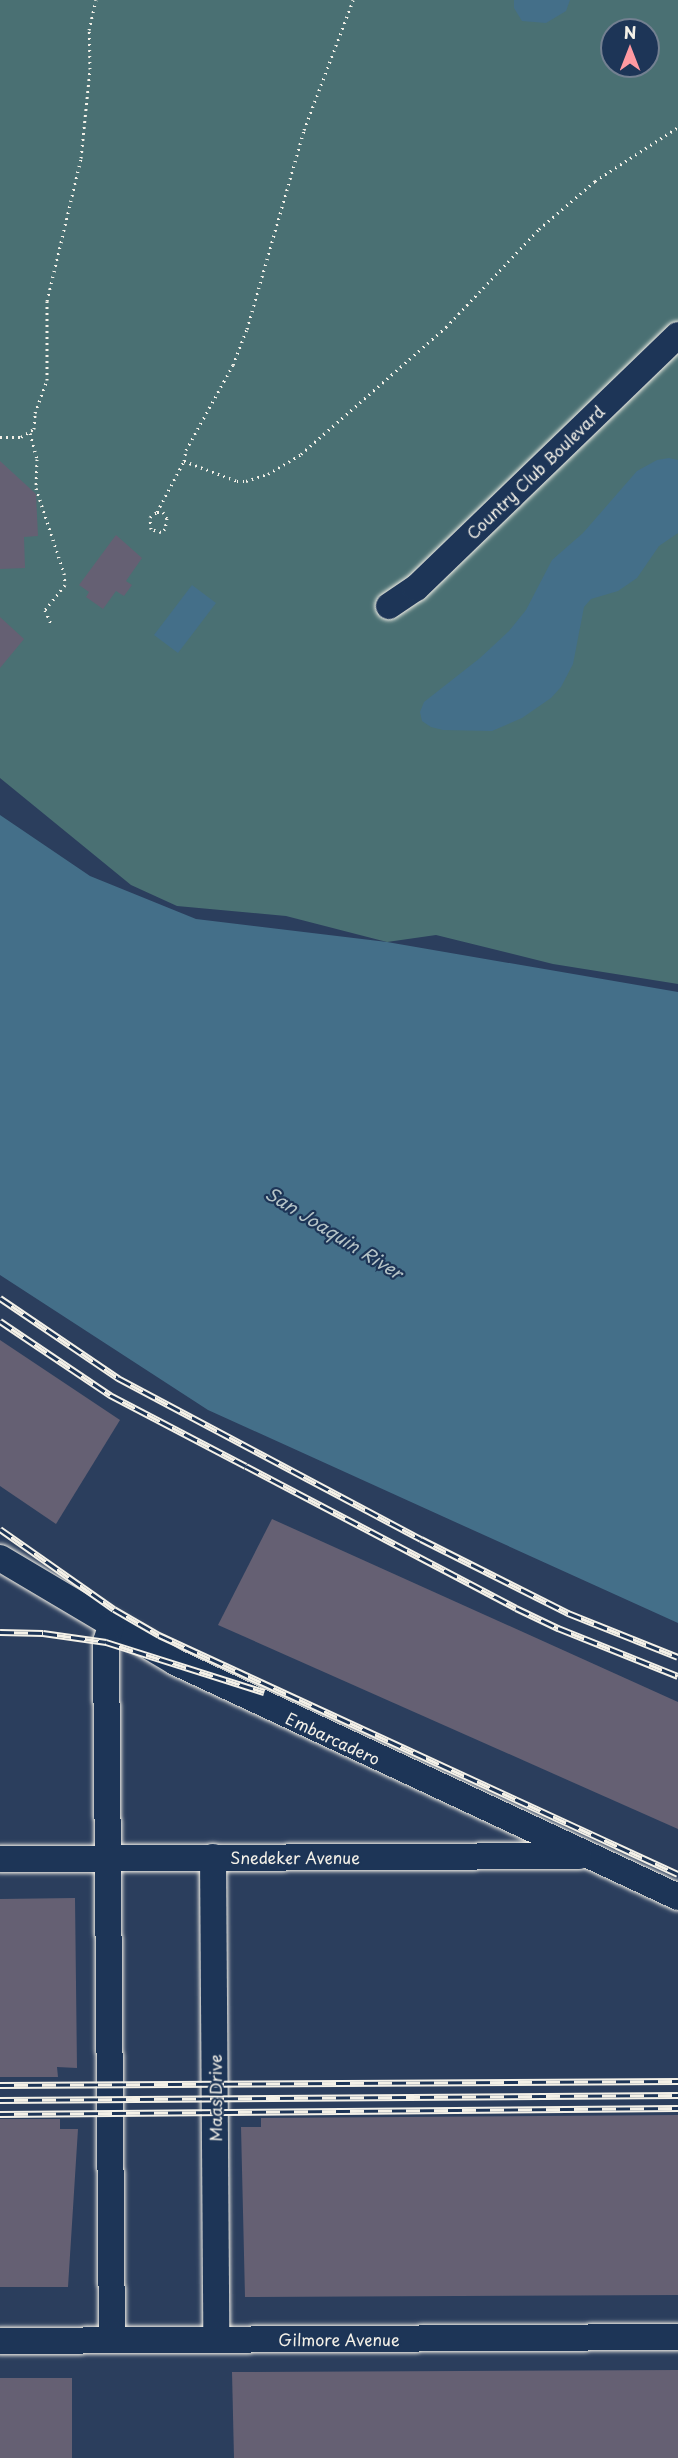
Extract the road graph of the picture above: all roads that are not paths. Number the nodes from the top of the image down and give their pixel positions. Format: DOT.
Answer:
graph roads {
  1 [pos="678,335"];
  2 [pos="389,606"];
  3 [pos="0,1558"];
  4 [pos="111,1626"];
  5 [pos="590,1856"];
  6 [pos="213,1857"];
  7 [pos="0,1859"];
  8 [pos="109,1859"];
  9 [pos="678,1897"];
  10 [pos="678,2337"];
  11 [pos="112,2340"];
  12 [pos="216,2340"];
  13 [pos="0,2341"];
  1 -- 2 [label="street, Country Club Boulevard"];
  3 -- 4 [label="street, Embarcadero"];
  4 -- 5 [label="street, Embarcadero"];
  4 -- 8 [label="street"];
  5 -- 6 [label="street, Snedeker Avenue"];
  5 -- 9 [label="street, Embarcadero"];
  6 -- 8 [label="street, Snedeker Avenue"];
  6 -- 12 [label="street, Maas Drive"];
  7 -- 8 [label="street, Snedeker Avenue"];
  8 -- 11 [label="street"];
  10 -- 12 [label="street, Gilmore Avenue"];
  11 -- 12 [label="street, Gilmore Avenue"];
  11 -- 13 [label="street, Gilmore Avenue"];
}
